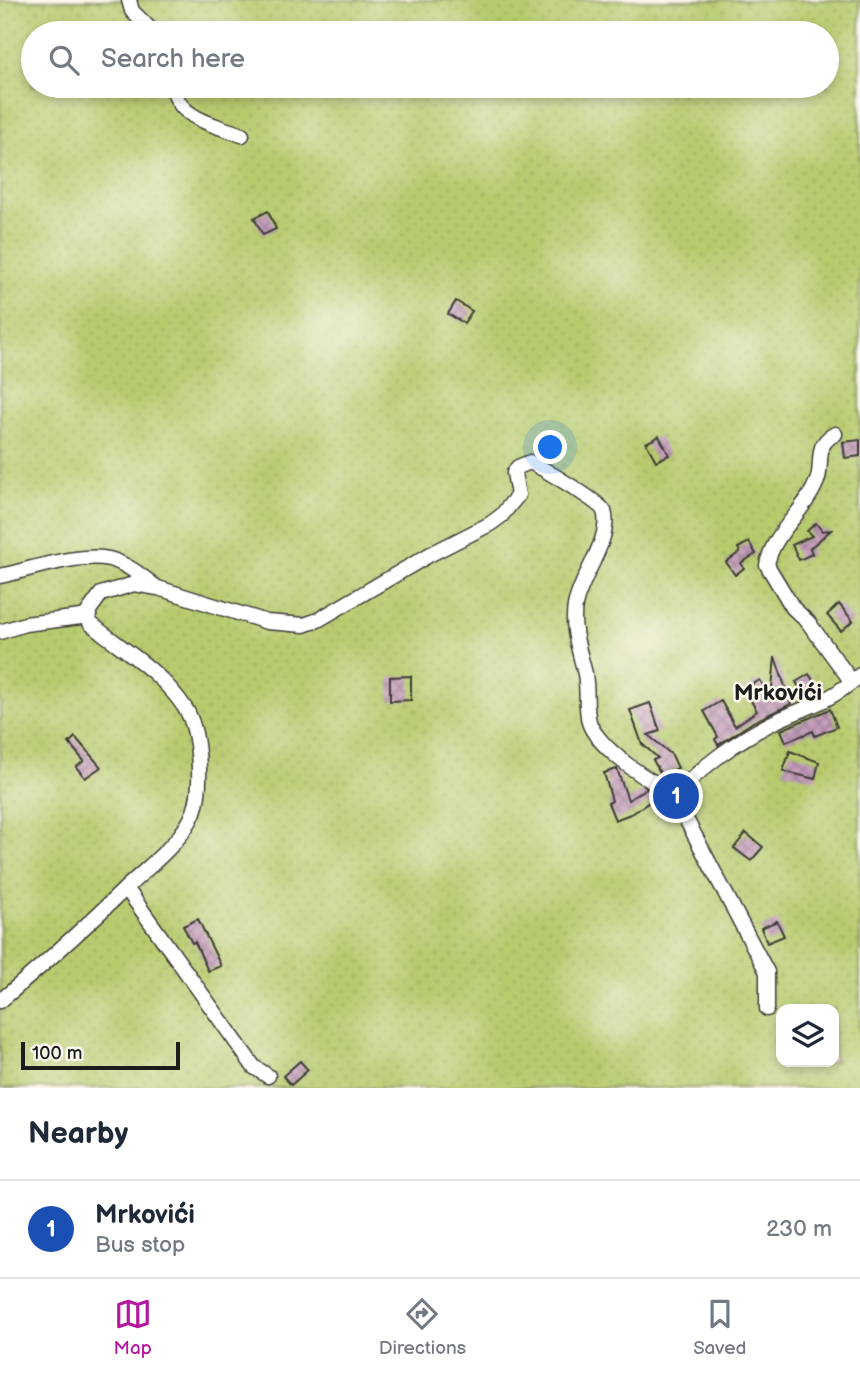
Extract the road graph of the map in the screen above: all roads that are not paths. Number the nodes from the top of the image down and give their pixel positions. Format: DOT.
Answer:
graph roads {
  1 [pos="129,0"];
  2 [pos="142,21"];
  3 [pos="175,98"];
  4 [pos="242,135"];
  5 [pos="835,435"];
  6 [pos="0,576"];
  7 [pos="158,588"];
  8 [pos="89,616"];
  9 [pos="0,632"];
  10 [pos="856,679"];
  11 [pos="678,793"];
  12 [pos="126,888"];
  13 [pos="0,1001"];
  14 [pos="767,1009"];
  15 [pos="268,1076"];
  1 -- 2 [label="street"];
  3 -- 4 [label="street"];
  5 -- 10 [label="street"];
  6 -- 7 [label="street"];
  7 -- 8 [label="street"];
  7 -- 11 [label="street"];
  8 -- 9 [label="street"];
  8 -- 12 [label="street"];
  10 -- 11 [label="street"];
  11 -- 14 [label="street"];
  12 -- 13 [label="street"];
  12 -- 15 [label="street"];
}
